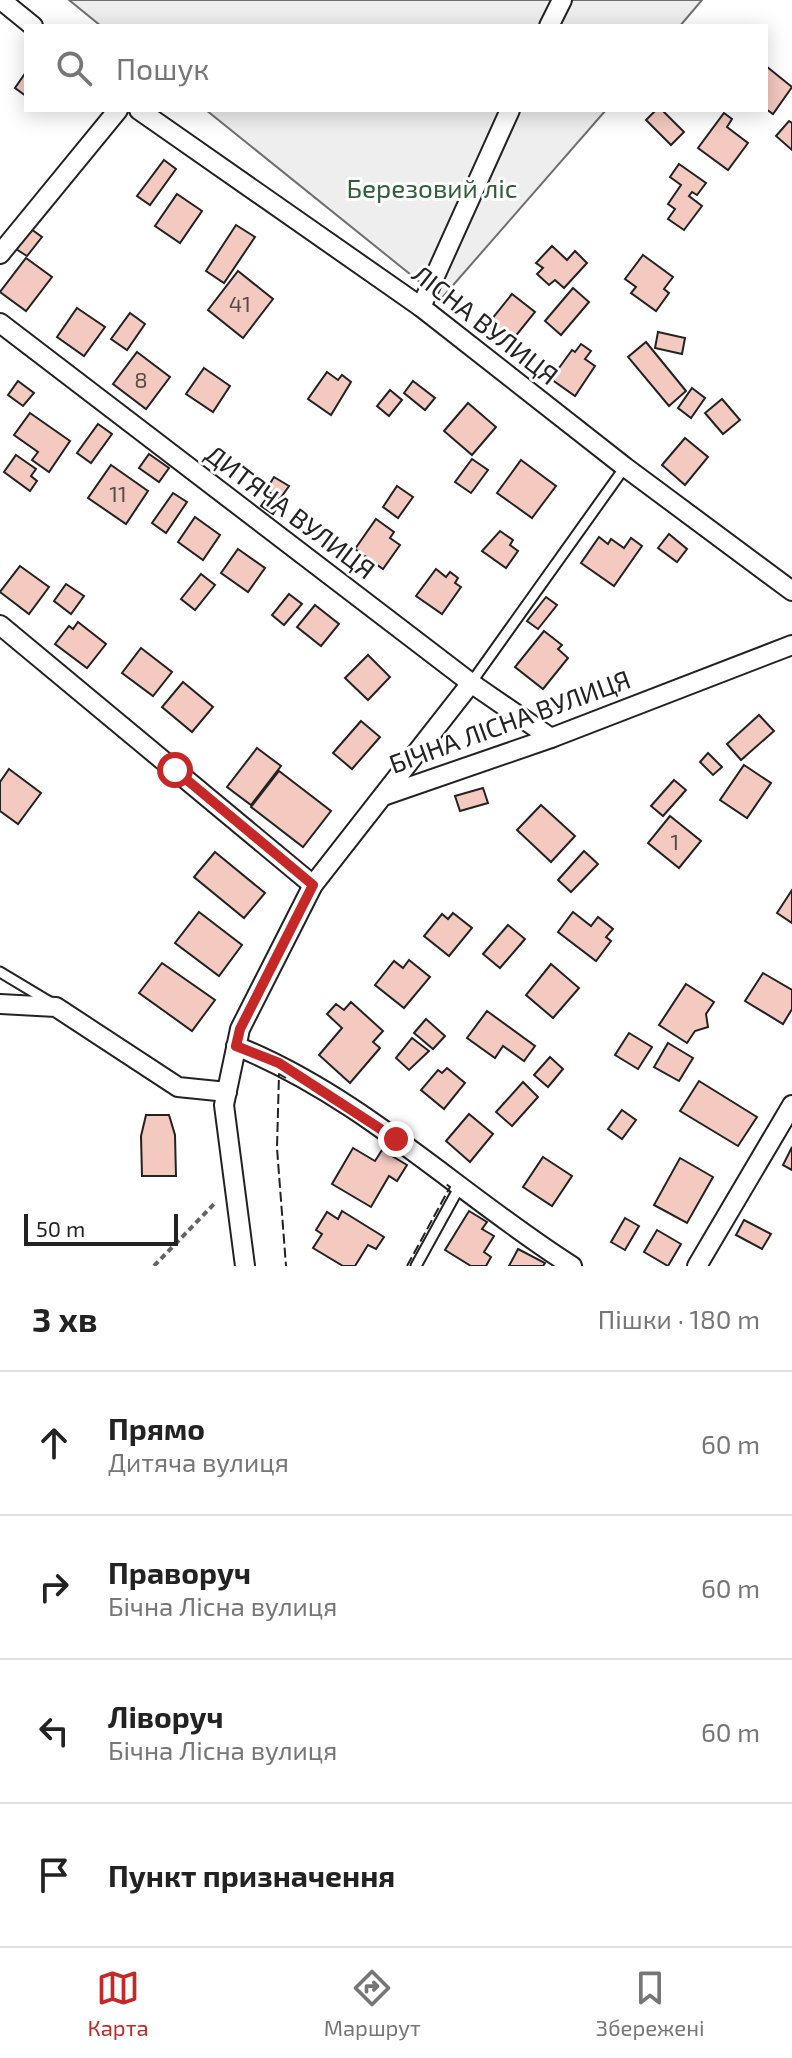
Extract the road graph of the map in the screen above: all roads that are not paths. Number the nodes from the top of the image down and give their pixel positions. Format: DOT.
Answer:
graph roads {
  1 [pos="1,0"];
  2 [pos="562,0"];
  3 [pos="31,24"];
  4 [pos="550,24"];
  5 [pos="116,112"];
  6 [pos="142,112"];
  7 [pos="509,112"];
  8 [pos="0,254"];
  9 [pos="421,307"];
  10 [pos="0,323"];
  11 [pos="625,467"];
  12 [pos="792,591"];
  13 [pos="0,625"];
  14 [pos="792,645"];
  15 [pos="471,683"];
  16 [pos="551,738"];
  17 [pos="386,795"];
  18 [pos="313,885"];
  19 [pos="0,972"];
  20 [pos="0,1004"];
  21 [pos="56,1007"];
  22 [pos="236,1046"];
  23 [pos="227,1092"];
  24 [pos="792,1105"];
  25 [pos="460,1186"];
  26 [pos="245,1266"];
  27 [pos="416,1266"];
  28 [pos="572,1266"];
  29 [pos="697,1266"];
  1 -- 3 [label="street"];
  2 -- 4 [label="street"];
  5 -- 8 [label="street"];
  6 -- 9 [label="street, ЛІСНА ВУЛИЦЯ"];
  7 -- 9 [label="street"];
  9 -- 11 [label="street, ЛІСНА ВУЛИЦЯ"];
  10 -- 15 [label="street, ДИТЯЧА ВУЛИЦЯ"];
  11 -- 12 [label="street, ЛІСНА ВУЛИЦЯ"];
  11 -- 15 [label="lane"];
  13 -- 18 [label="street"];
  14 -- 16 [label="street, БІЧНА ЛІСНА ВУЛИЦЯ"];
  15 -- 16 [label="street, ДИТЯЧА ВУЛИЦЯ"];
  15 -- 17 [label="street"];
  16 -- 17 [label="street, БІЧНА ЛІСНА ВУЛИЦЯ"];
  17 -- 18 [label="street, БІЧНА ЛІСНА ВУЛИЦЯ"];
  18 -- 22 [label="street, БІЧНА ЛІСНА ВУЛИЦЯ"];
  19 -- 21 [label="lane"];
  20 -- 21 [label="street"];
  21 -- 23 [label="street"];
  22 -- 23 [label="street, БІЧНА ЛІСНА ВУЛИЦЯ"];
  22 -- 25 [label="street"];
  23 -- 26 [label="street, БІЧНА ЛІСНА ВУЛИЦЯ"];
  24 -- 29 [label="street"];
  25 -- 27 [label="lane"];
  25 -- 28 [label="street"];
}
